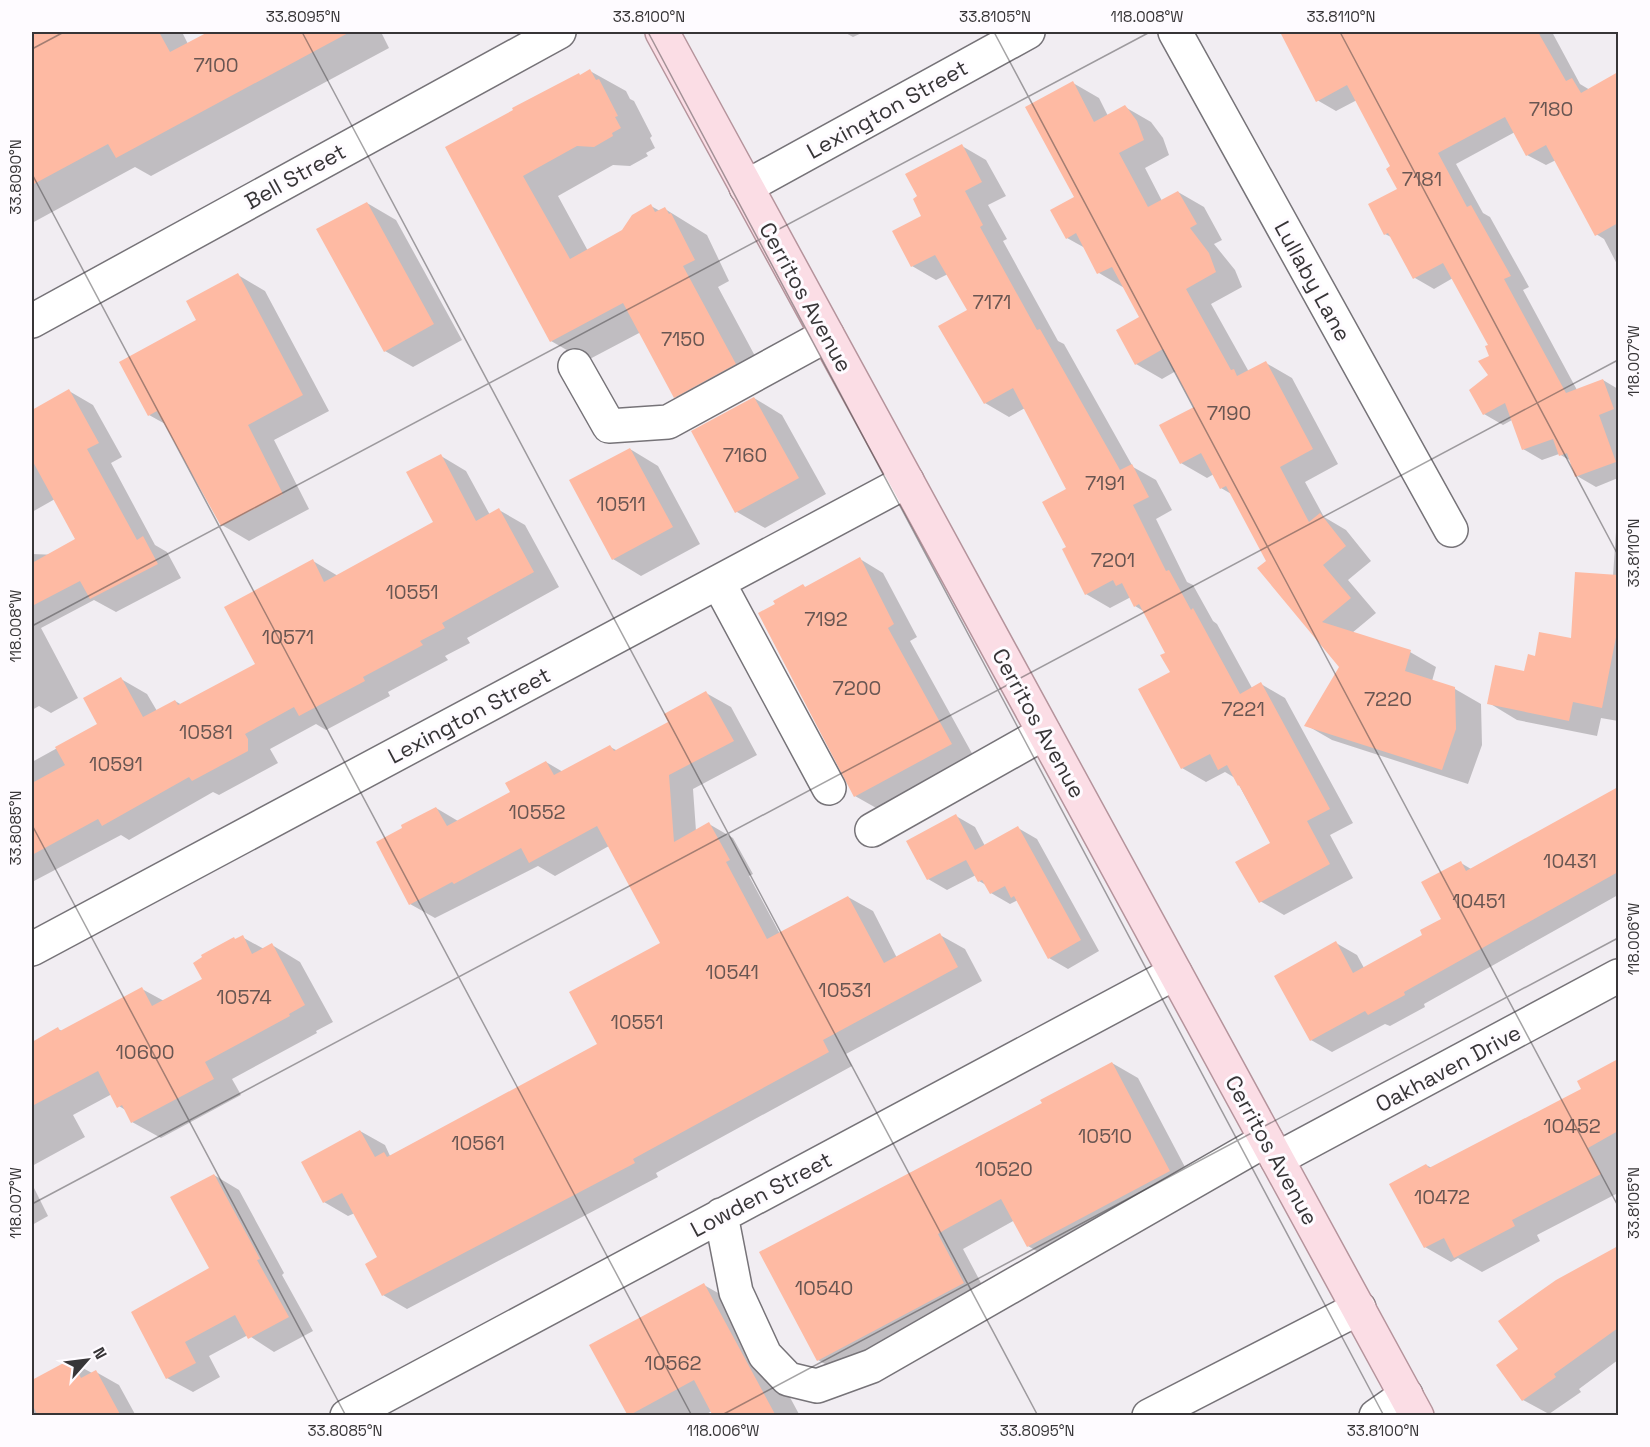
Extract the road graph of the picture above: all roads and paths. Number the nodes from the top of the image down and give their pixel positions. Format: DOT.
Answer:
graph roads {
  1 [pos="559,32"];
  2 [pos="662,32"];
  3 [pos="1028,32"];
  4 [pos="1174,32"];
  5 [pos="746,187"];
  6 [pos="32,321"];
  7 [pos="827,334"];
  8 [pos="575,366"];
  9 [pos="907,481"];
  10 [pos="1451,530"];
  11 [pos="718,582"];
  12 [pos="1044,733"];
  13 [pos="829,788"];
  14 [pos="872,830"];
  15 [pos="32,949"];
  16 [pos="1175,973"];
  17 [pos="1618,976"];
  18 [pos="1272,1149"];
  19 [pos="721,1215"];
  20 [pos="1359,1308"];
  21 [pos="1411,1406"];
  22 [pos="347,1416"];
  23 [pos="1149,1416"];
  24 [pos="1376,1416"];
  1 -- 6 [label="street, Bell Street"];
  2 -- 5 [label="main road, Cerritos Avenue"];
  3 -- 5 [label="street, Lexington Street"];
  4 -- 10 [label="street, Lullaby Lane"];
  5 -- 7 [label="main road, Cerritos Avenue"];
  7 -- 8 [label="street"];
  7 -- 9 [label="main road, Cerritos Avenue"];
  9 -- 11 [label="street, Lexington Street"];
  9 -- 12 [label="main road, Cerritos Avenue"];
  11 -- 13 [label="street"];
  11 -- 15 [label="street, Lexington Street"];
  12 -- 14 [label="street"];
  12 -- 16 [label="main road, Cerritos Avenue"];
  16 -- 18 [label="main road, Cerritos Avenue"];
  16 -- 19 [label="street, Lowden Street"];
  17 -- 18 [label="street, Oakhaven Drive"];
  18 -- 19 [label="street, Oakhaven Drive"];
  18 -- 20 [label="main road, Cerritos Avenue"];
  19 -- 22 [label="street, Lowden Street"];
  20 -- 21 [label="main road, Cerritos Avenue"];
  20 -- 23 [label="street"];
  21 -- 24 [label="street"];
}
